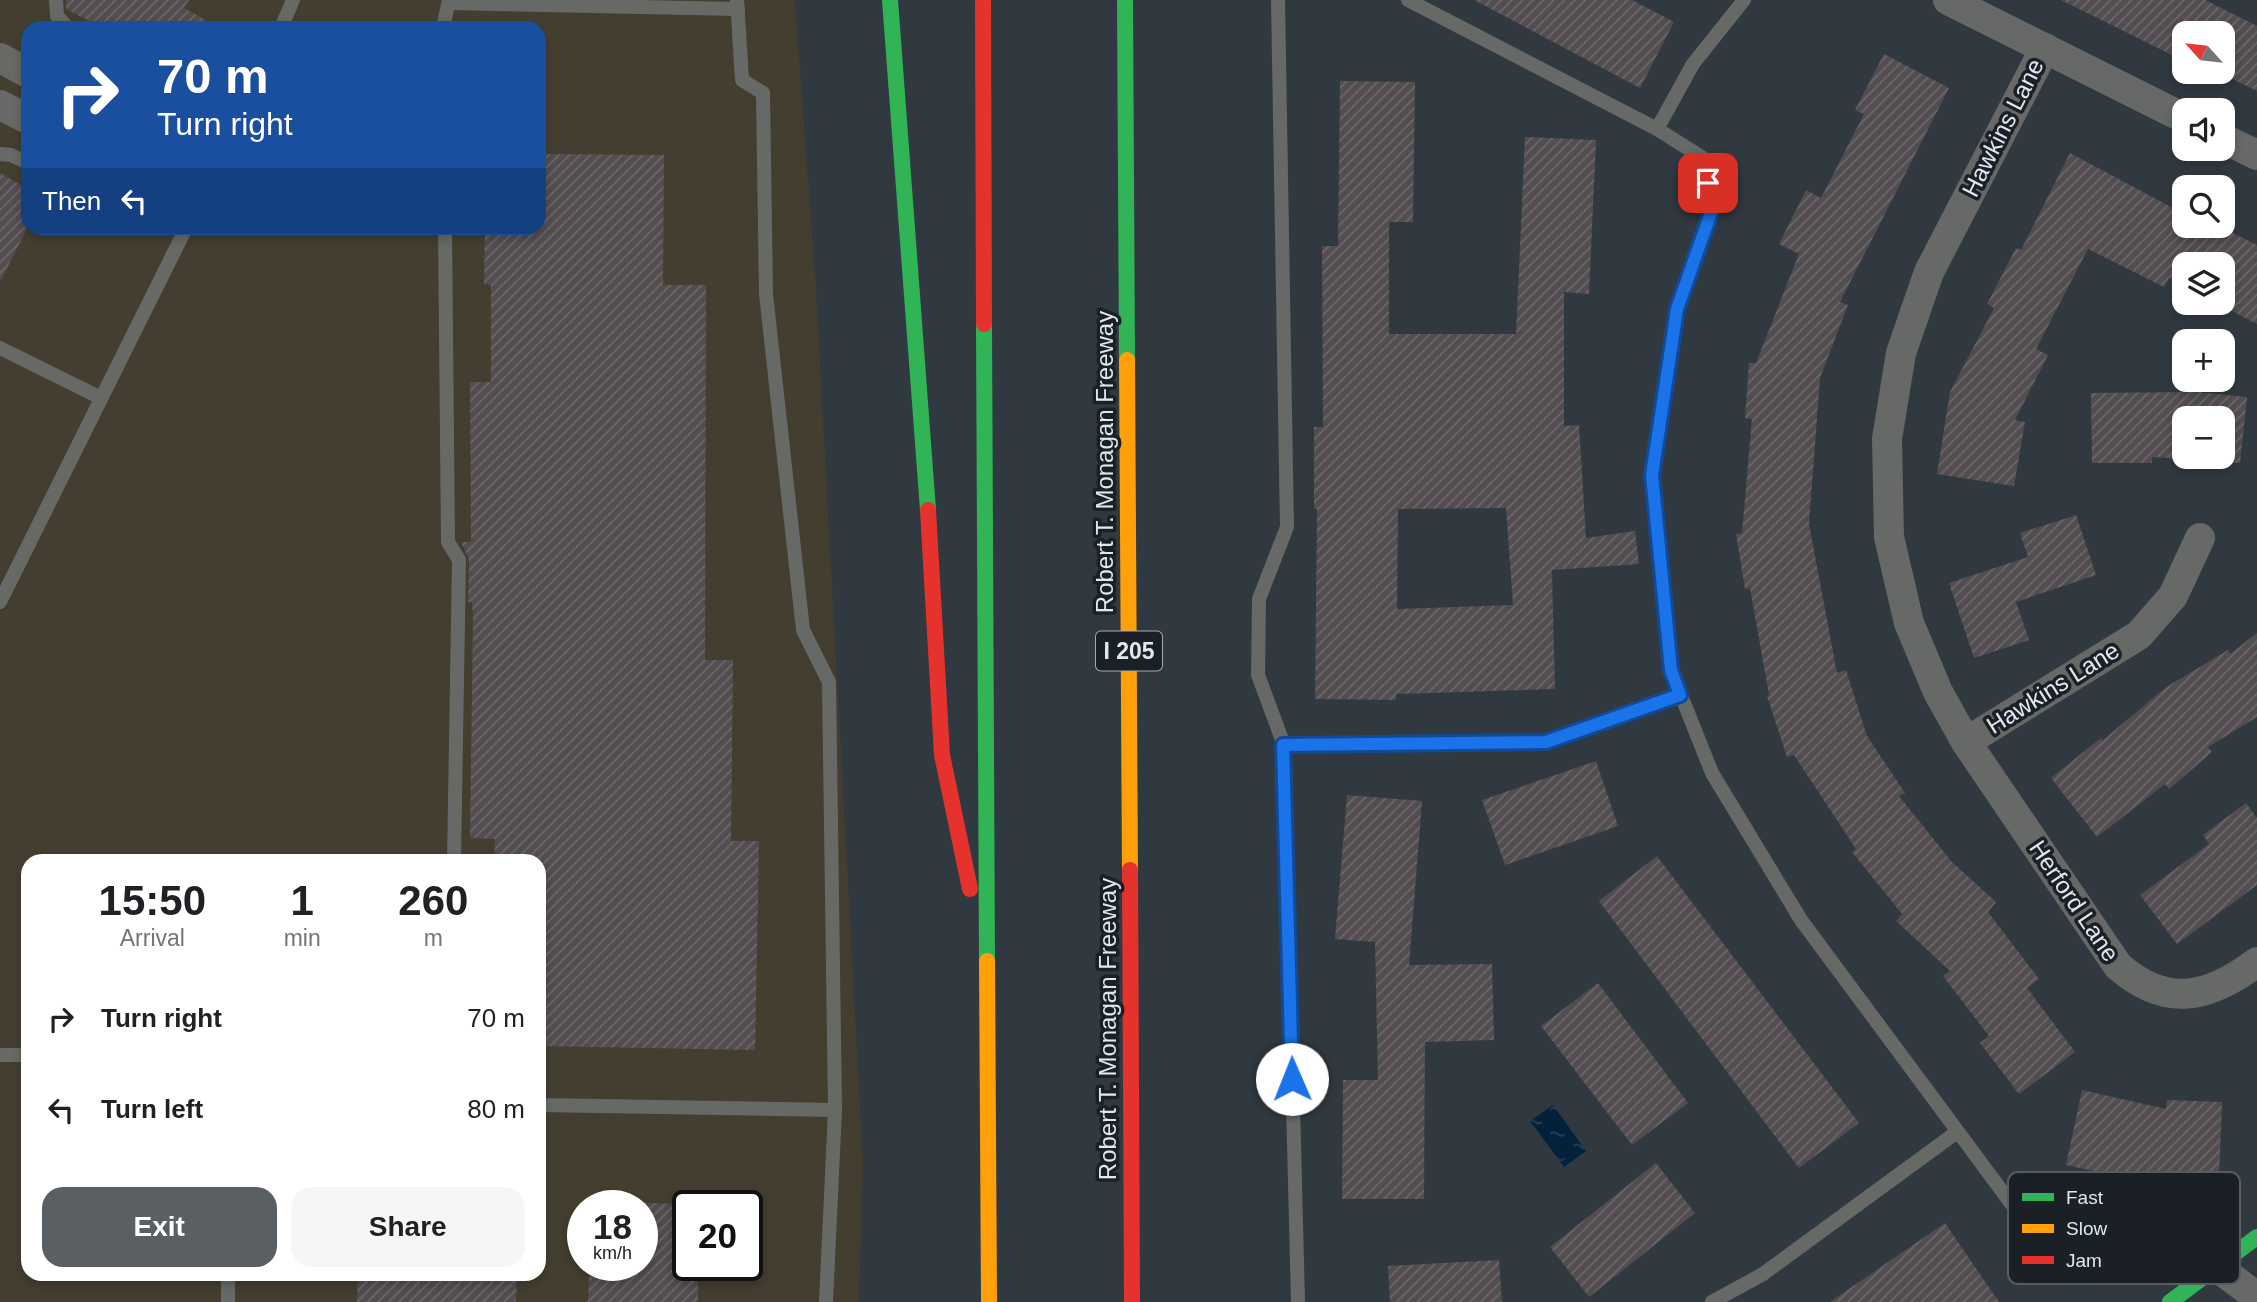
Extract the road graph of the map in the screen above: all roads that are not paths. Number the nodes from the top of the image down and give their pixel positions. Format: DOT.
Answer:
graph roads {
  1 [pos="56,0"];
  2 [pos="293,0"];
  3 [pos="890,0"];
  4 [pos="983,0"];
  5 [pos="1279,0"];
  6 [pos="1408,0"];
  7 [pos="1744,0"];
  8 [pos="1948,0"];
  9 [pos="449,1"];
  10 [pos="738,4"];
  11 [pos="1126,6"];
  12 [pos="62,21"];
  13 [pos="284,21"];
  14 [pos="445,21"];
  15 [pos="2045,48"];
  16 [pos="0,58"];
  17 [pos="21,70"];
  18 [pos="0,105"];
  19 [pos="2172,112"];
  20 [pos="21,116"];
  21 [pos="1657,129"];
  22 [pos="2235,144"];
  23 [pos="0,154"];
  24 [pos="2257,155"];
  25 [pos="21,160"];
  26 [pos="182,235"];
  27 [pos="445,235"];
  28 [pos="0,348"];
  29 [pos="101,398"];
  30 [pos="2200,538"];
  31 [pos="0,602"];
  32 [pos="1680,695"];
  33 [pos="1966,742"];
  34 [pos="1283,745"];
  35 [pos="454,854"];
  36 [pos="2257,962"];
  37 [pos="987,966"];
  38 [pos="0,1055"];
  39 [pos="21,1055"];
  40 [pos="546,1105"];
  41 [pos="835,1110"];
  42 [pos="1958,1132"];
  43 [pos="2008,1199"];
  44 [pos="2257,1237"];
  45 [pos="2240,1250"];
  46 [pos="228,1281"];
  47 [pos="2194,1284"];
  48 [pos="2222,1284"];
  49 [pos="2240,1284"];
  50 [pos="2257,1297"];
  51 [pos="228,1302"];
  52 [pos="826,1302"];
  53 [pos="989,1302"];
  54 [pos="1132,1302"];
  55 [pos="1297,1302"];
  56 [pos="1712,1302"];
  57 [pos="2170,1302"];
  58 [pos="2228,1302"];
  1 -- 12 [label="lane"];
  2 -- 13 [label="lane"];
  3 -- 37 [label="main road"];
  4 -- 37 [label="main road"];
  5 -- 34 [label="lane"];
  6 -- 21 [label="lane"];
  7 -- 21 [label="lane"];
  8 -- 15 [label="street"];
  9 -- 10 [label="lane"];
  9 -- 14 [label="lane"];
  10 -- 41 [label="lane"];
  11 -- 54 [label="main road, Robert T. Monagan Freeway / I 205"];
  15 -- 19 [label="street"];
  15 -- 33 [label="street, Hawkins Lane"];
  16 -- 17 [label="street"];
  18 -- 20 [label="street"];
  21 -- 32 [label="lane"];
  22 -- 24 [label="street"];
  23 -- 25 [label="lane"];
  26 -- 29 [label="lane"];
  27 -- 35 [label="lane"];
  28 -- 29 [label="lane"];
  29 -- 31 [label="lane"];
  30 -- 33 [label="street, Hawkins Lane"];
  32 -- 34 [label="lane"];
  32 -- 42 [label="lane"];
  33 -- 36 [label="street, Herford Lane"];
  34 -- 55 [label="lane"];
  37 -- 53 [label="main road"];
  38 -- 39 [label="lane"];
  40 -- 41 [label="lane"];
  41 -- 52 [label="lane"];
  42 -- 43 [label="lane"];
  42 -- 56 [label="lane"];
  44 -- 45 [label="main road"];
  46 -- 51 [label="lane"];
  47 -- 57 [label="main road"];
  48 -- 58 [label="street"];
  49 -- 50 [label="street"];
}
